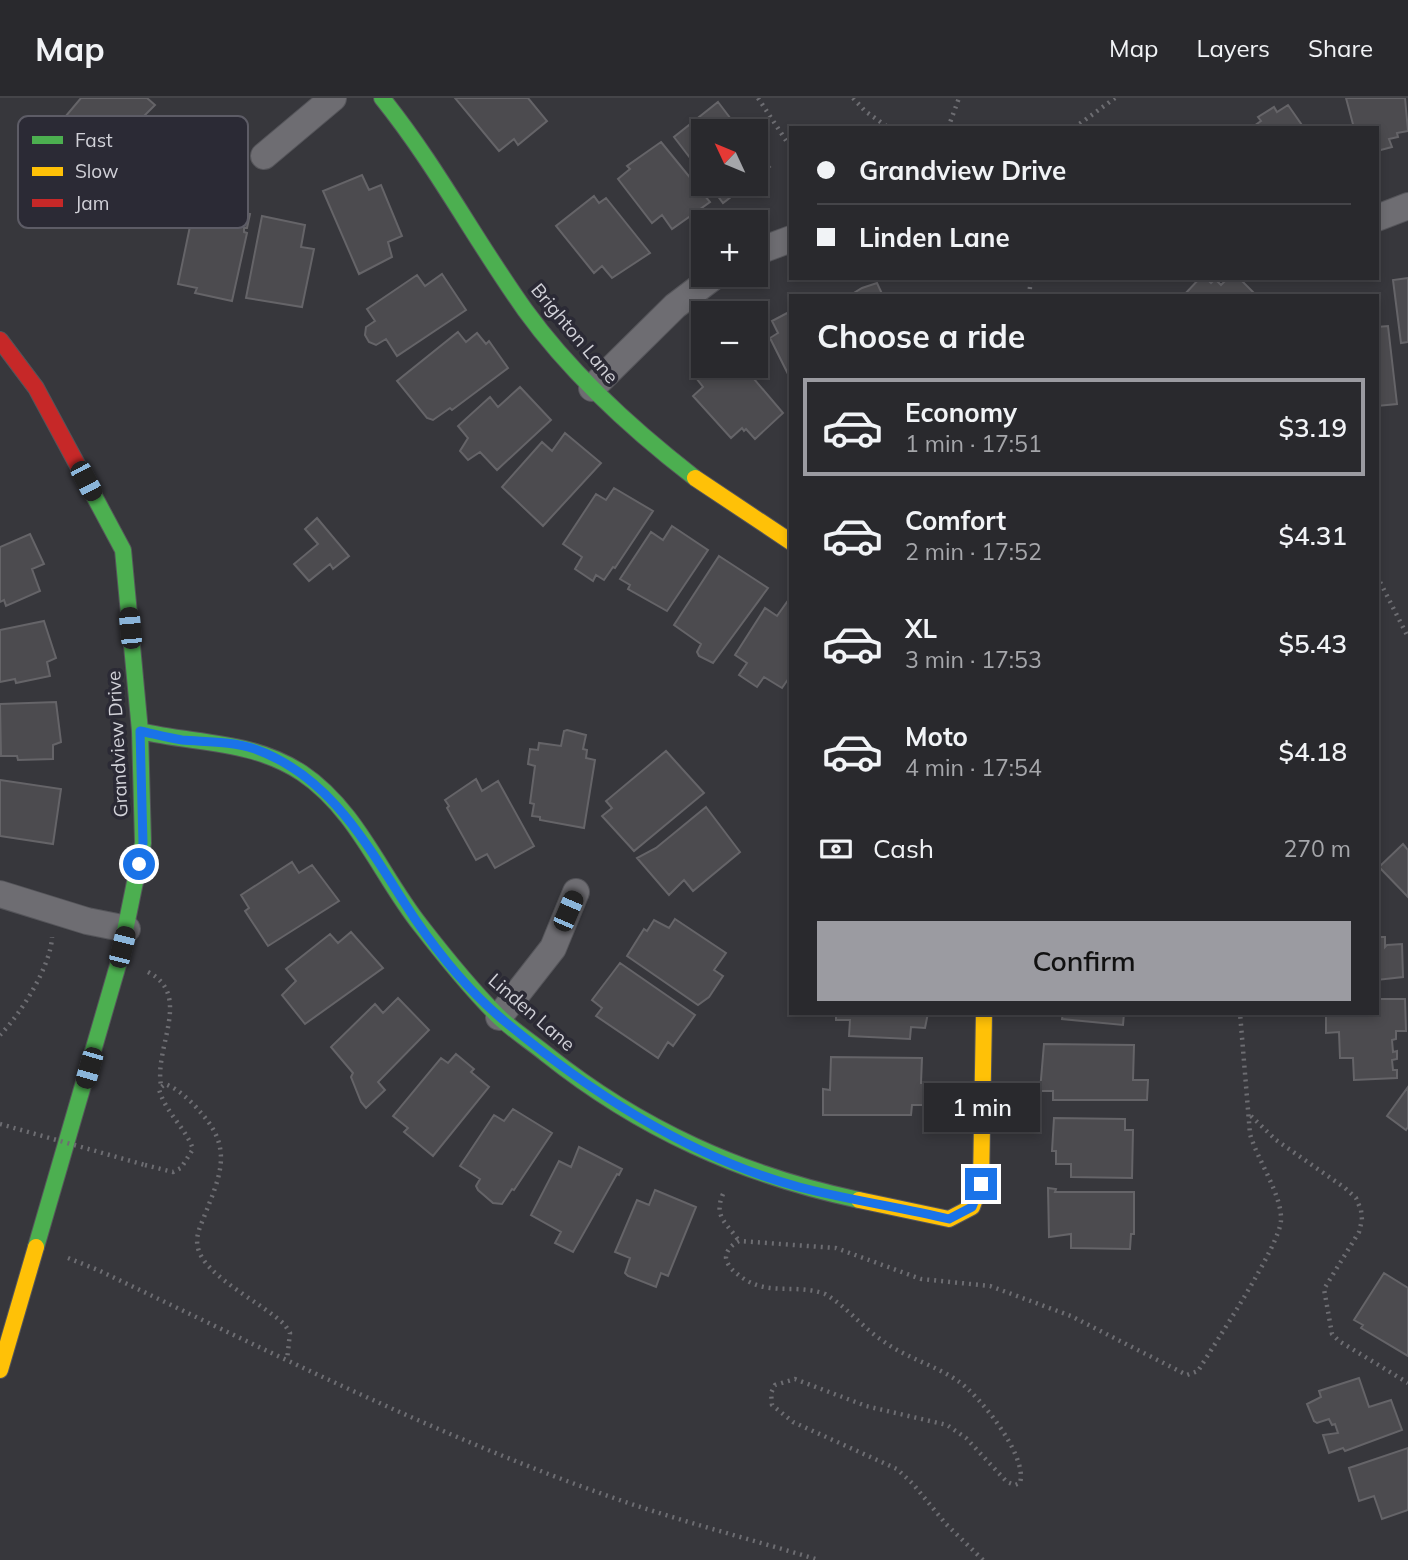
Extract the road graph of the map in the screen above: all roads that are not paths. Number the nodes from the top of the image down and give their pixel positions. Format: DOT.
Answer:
graph roads {
  1 [pos="333,98"];
  2 [pos="382,98"];
  3 [pos="264,156"];
  4 [pos="1408,206"];
  5 [pos="1379,217"];
  6 [pos="789,240"];
  7 [pos="768,248"];
  8 [pos="700,287"];
  9 [pos="0,340"];
  10 [pos="592,388"];
  11 [pos="789,541"];
  12 [pos="140,731"];
  13 [pos="576,892"];
  14 [pos="0,894"];
  15 [pos="127,929"];
  16 [pos="984,1015"];
  17 [pos="499,1017"];
  18 [pos="0,1370"];
  1 -- 3 [label="street"];
  2 -- 10 [label="street, Brighton Lane"];
  4 -- 5 [label="street"];
  6 -- 7 [label="street"];
  8 -- 10 [label="street"];
  9 -- 12 [label="street, Grandview Drive"];
  10 -- 11 [label="street, Brighton Lane"];
  12 -- 15 [label="street, Grandview Drive"];
  12 -- 17 [label="street, Linden Lane"];
  13 -- 17 [label="street"];
  14 -- 15 [label="street"];
  15 -- 18 [label="street, Grandview Drive"];
  16 -- 17 [label="street, Linden Lane"];
}
